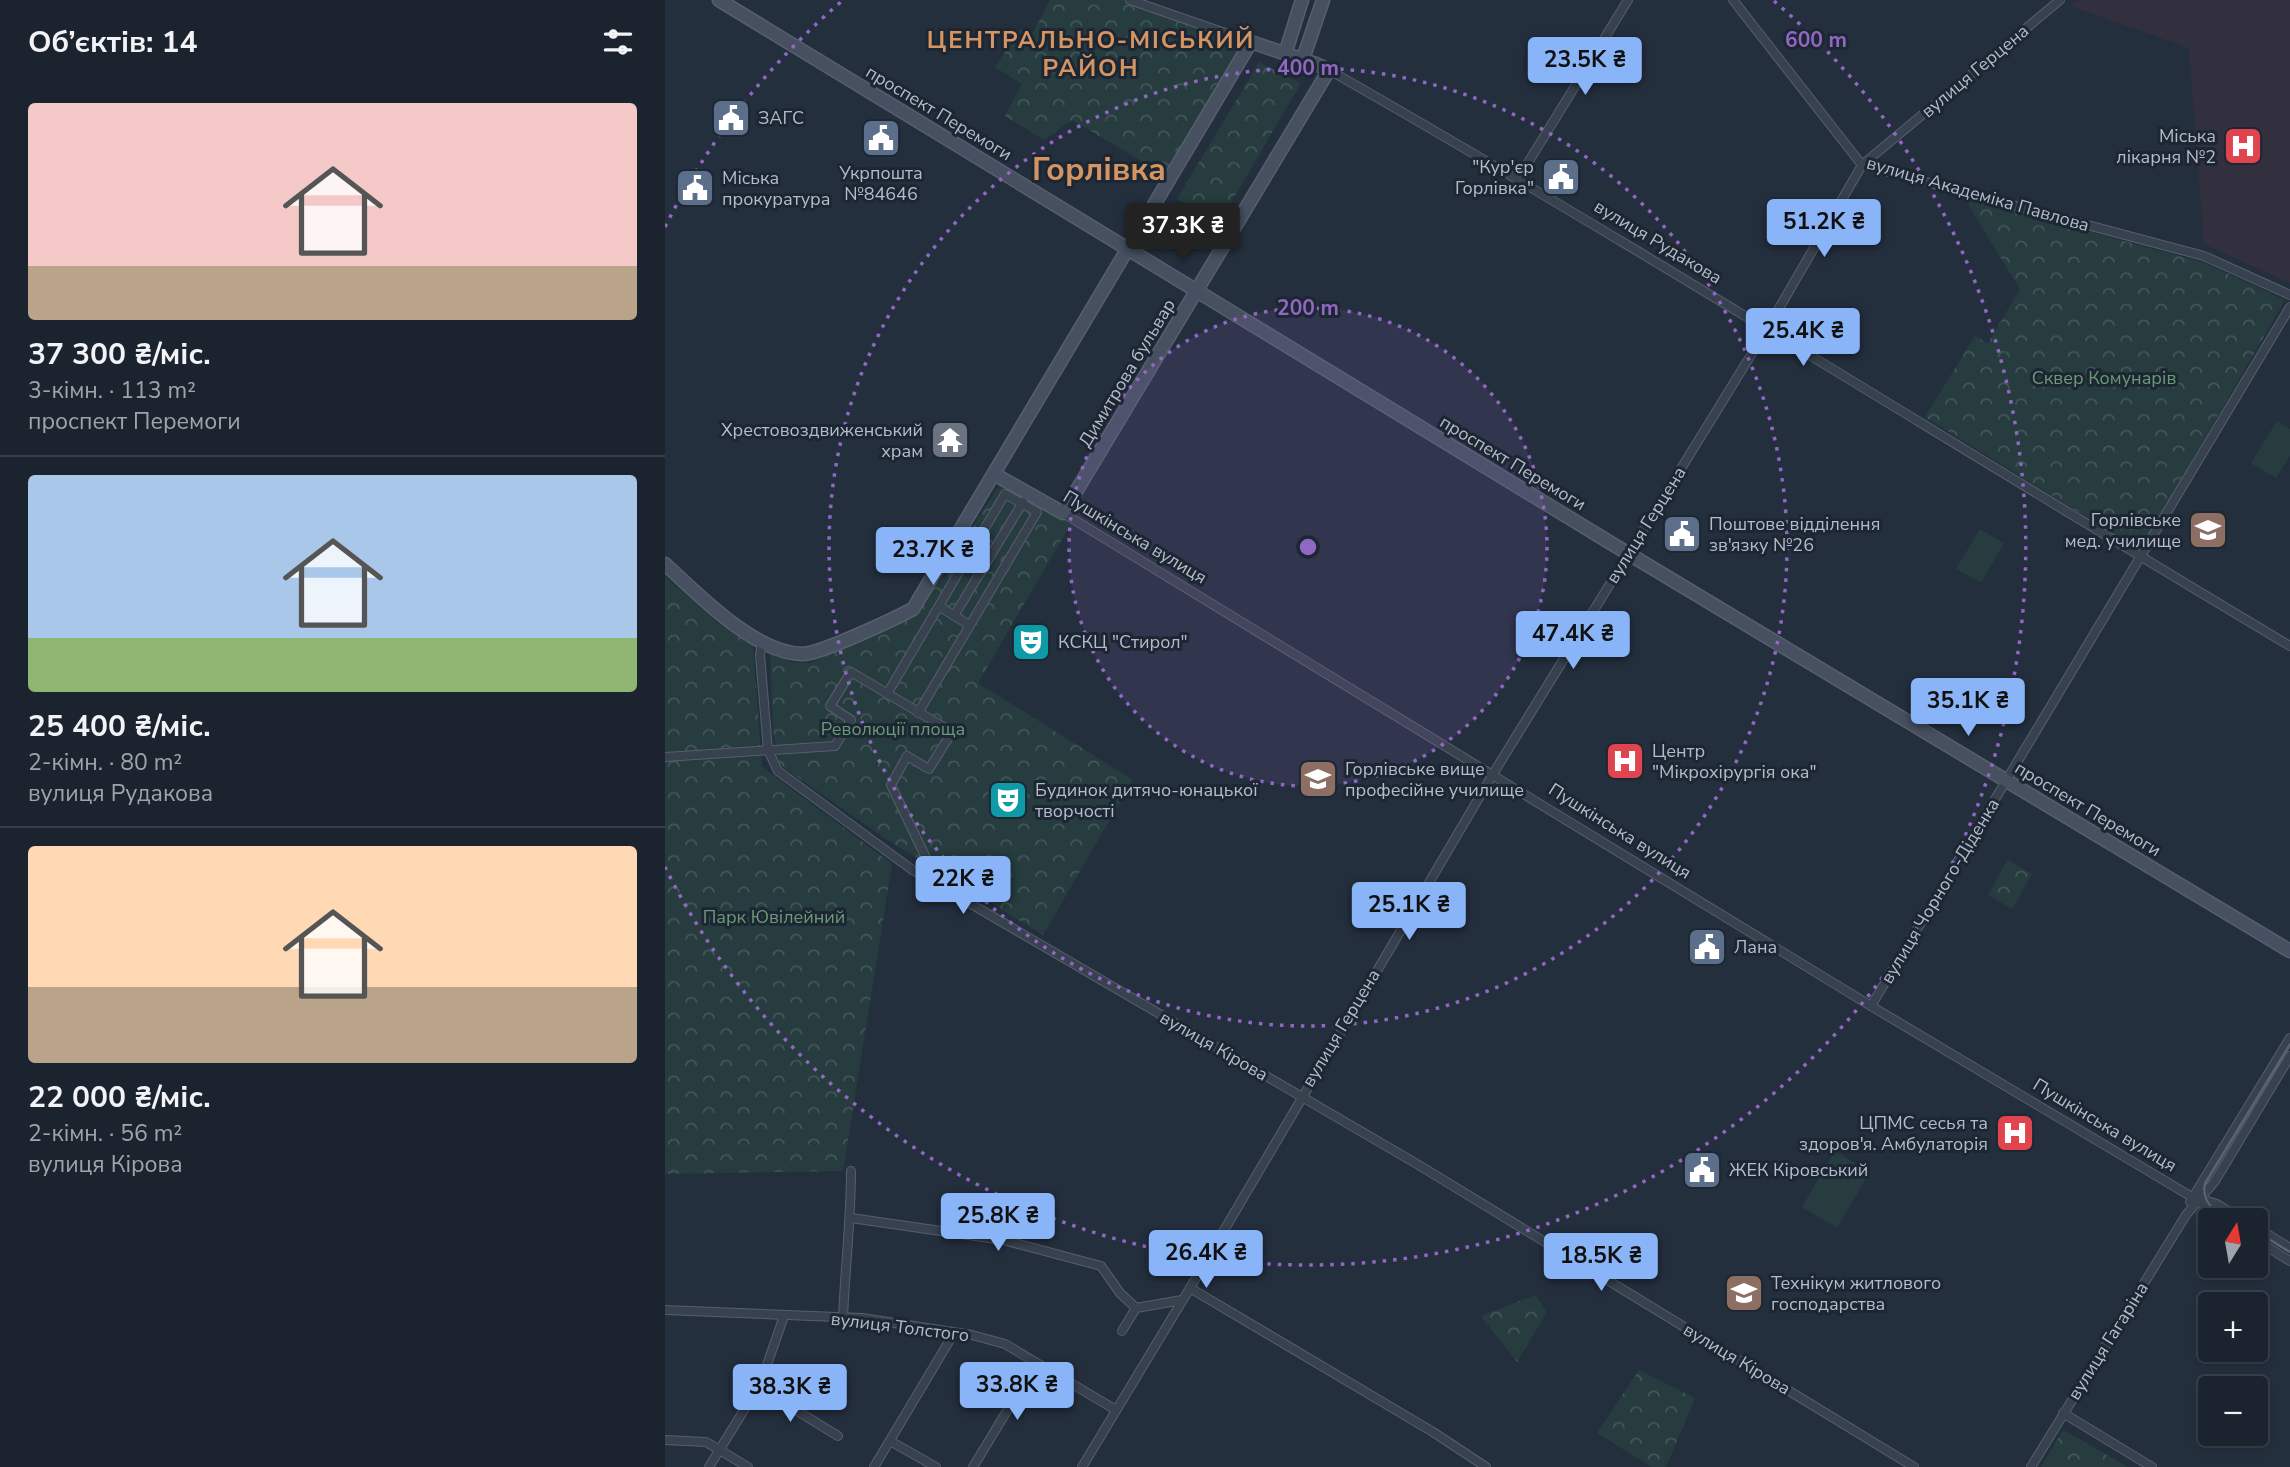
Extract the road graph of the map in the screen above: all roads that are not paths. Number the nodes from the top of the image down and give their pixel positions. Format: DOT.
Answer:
graph roads {
  1 [pos="719,0"];
  2 [pos="1130,0"];
  3 [pos="1302,0"];
  4 [pos="1323,0"];
  5 [pos="1628,0"];
  6 [pos="1733,0"];
  7 [pos="2060,0"];
  8 [pos="1251,42"];
  9 [pos="1285,54"];
  10 [pos="1303,59"];
  11 [pos="1329,70"];
  12 [pos="1862,165"];
  13 [pos="1518,178"];
  14 [pos="1128,249"];
  15 [pos="1197,290"];
  16 [pos="2290,295"];
  17 [pos="2290,307"];
  18 [pos="1767,329"];
  19 [pos="994,474"];
  20 [pos="1025,499"];
  21 [pos="1063,513"];
  22 [pos="1628,553"];
  23 [pos="2141,558"];
  24 [pos="665,564"];
  25 [pos="939,606"];
  26 [pos="954,616"];
  27 [pos="968,625"];
  28 [pos="762,641"];
  29 [pos="2290,646"];
  30 [pos="887,694"];
  31 [pos="918,713"];
  32 [pos="768,750"];
  33 [pos="665,757"];
  34 [pos="1493,774"];
  35 [pos="2006,780"];
  36 [pos="940,885"];
  37 [pos="2290,951"];
  38 [pos="1871,1006"];
  39 [pos="2290,1038"];
  40 [pos="2290,1056"];
  41 [pos="1301,1096"];
  42 [pos="851,1171"];
  43 [pos="2215,1181"];
  44 [pos="2197,1199"];
  45 [pos="2208,1208"];
  46 [pos="2223,1208"];
  47 [pos="851,1218"];
  48 [pos="2268,1234"];
  49 [pos="2268,1247"];
  50 [pos="2290,1248"];
  51 [pos="2290,1261"];
  52 [pos="1190,1288"];
  53 [pos="1182,1300"];
  54 [pos="1136,1308"];
  55 [pos="665,1310"];
  56 [pos="784,1315"];
  57 [pos="843,1318"];
  58 [pos="1122,1331"];
  59 [pos="954,1333"];
  60 [pos="1036,1363"];
  61 [pos="758,1387"];
  62 [pos="1116,1410"];
  63 [pos="2063,1413"];
  64 [pos="838,1436"];
  65 [pos="665,1440"];
  66 [pos="890,1441"];
  67 [pos="720,1449"];
  68 [pos="709,1467"];
  69 [pos="748,1467"];
  70 [pos="874,1467"];
  71 [pos="936,1467"];
  72 [pos="973,1467"];
  73 [pos="1081,1467"];
  74 [pos="1486,1467"];
  75 [pos="1915,1467"];
  76 [pos="2031,1467"];
  77 [pos="2152,1467"];
  1 -- 14 [label="main road, проспект Перемоги"];
  2 -- 8 [label="street, вулиця Рудакова"];
  3 -- 9 [label="main road"];
  4 -- 10 [label="main road"];
  5 -- 13 [label="street"];
  6 -- 12 [label="street, вулиця Академіка Павлова"];
  7 -- 12 [label="street, вулиця Герцена"];
  8 -- 9 [label="main road, вулиця Рудакова"];
  8 -- 14 [label="main road"];
  9 -- 10 [label="main road, вулиця Рудакова"];
  10 -- 11 [label="main road, вулиця Рудакова"];
  11 -- 13 [label="street, вулиця Рудакова"];
  11 -- 15 [label="main road, Димитрова бульвар"];
  12 -- 16 [label="street, вулиця Академіка Павлова"];
  12 -- 18 [label="street, вулиця Герцена"];
  13 -- 18 [label="street, вулиця Рудакова"];
  14 -- 15 [label="main road, проспект Перемоги"];
  14 -- 19 [label="main road"];
  15 -- 21 [label="main road, Димитрова бульвар"];
  15 -- 22 [label="main road, проспект Перемоги"];
  17 -- 23 [label="street, вулиця Чорного-Діденка"];
  18 -- 22 [label="street, вулиця Герцена"];
  18 -- 23 [label="street, вулиця Рудакова"];
  19 -- 20 [label="main road, Пушкінська вулиця"];
  19 -- 28 [label="main road"];
  20 -- 21 [label="main road, Пушкінська вулиця"];
  20 -- 25 [label="street"];
  20 -- 26 [label="street"];
  20 -- 27 [label="street"];
  21 -- 34 [label="street, Пушкінська вулиця"];
  22 -- 34 [label="street, вулиця Герцена"];
  22 -- 35 [label="main road, проспект Перемоги"];
  23 -- 29 [label="street, вулиця Рудакова"];
  23 -- 35 [label="street, вулиця Чорного-Діденка"];
  24 -- 28 [label="main road"];
  25 -- 26 [label="street"];
  25 -- 30 [label="street"];
  26 -- 27 [label="street"];
  27 -- 31 [label="street"];
  28 -- 32 [label="street, вулиця Кірова"];
  30 -- 31 [label="street"];
  30 -- 32 [label="street"];
  31 -- 36 [label="street"];
  32 -- 33 [label="street"];
  32 -- 36 [label="street, вулиця Кірова"];
  34 -- 38 [label="street, Пушкінська вулиця"];
  34 -- 41 [label="street, вулиця Герцена"];
  35 -- 37 [label="main road, проспект Перемоги"];
  35 -- 38 [label="street, вулиця Чорного-Діденка"];
  36 -- 41 [label="street, вулиця Кірова"];
  38 -- 44 [label="street, Пушкінська вулиця"];
  39 -- 44 [label="street, вулиця Гагаріна"];
  40 -- 43 [label="street, вулиця Гагаріна"];
  41 -- 52 [label="street, вулиця Герцена"];
  41 -- 75 [label="street, вулиця Кірова"];
  42 -- 47 [label="street"];
  43 -- 44 [label="street, вулиця Гагаріна"];
  43 -- 46 [label="street"];
  44 -- 45 [label="street, Пушкінська вулиця"];
  44 -- 46 [label="street, Пушкінська вулиця"];
  44 -- 63 [label="street, вулиця Гагаріна"];
  47 -- 54 [label="street"];
  47 -- 57 [label="street"];
  48 -- 50 [label="street"];
  49 -- 51 [label="street"];
  52 -- 53 [label="street, вулиця Герцена"];
  52 -- 74 [label="street"];
  53 -- 54 [label="street"];
  53 -- 62 [label="street, вулиця Герцена"];
  54 -- 58 [label="street"];
  55 -- 56 [label="street, вулиця Толстого"];
  56 -- 57 [label="street, вулиця Толстого"];
  56 -- 61 [label="street"];
  57 -- 59 [label="street, вулиця Толстого"];
  59 -- 60 [label="street, вулиця Толстого"];
  59 -- 66 [label="street"];
  60 -- 62 [label="street, вулиця Толстого"];
  60 -- 72 [label="street"];
  61 -- 64 [label="street"];
  61 -- 67 [label="street"];
  62 -- 73 [label="street, вулиця Герцена"];
  63 -- 76 [label="street, вулиця Гагаріна"];
  63 -- 77 [label="street"];
  65 -- 67 [label="street"];
  66 -- 70 [label="street"];
  66 -- 71 [label="street"];
  67 -- 68 [label="street"];
  67 -- 69 [label="street"];
}
